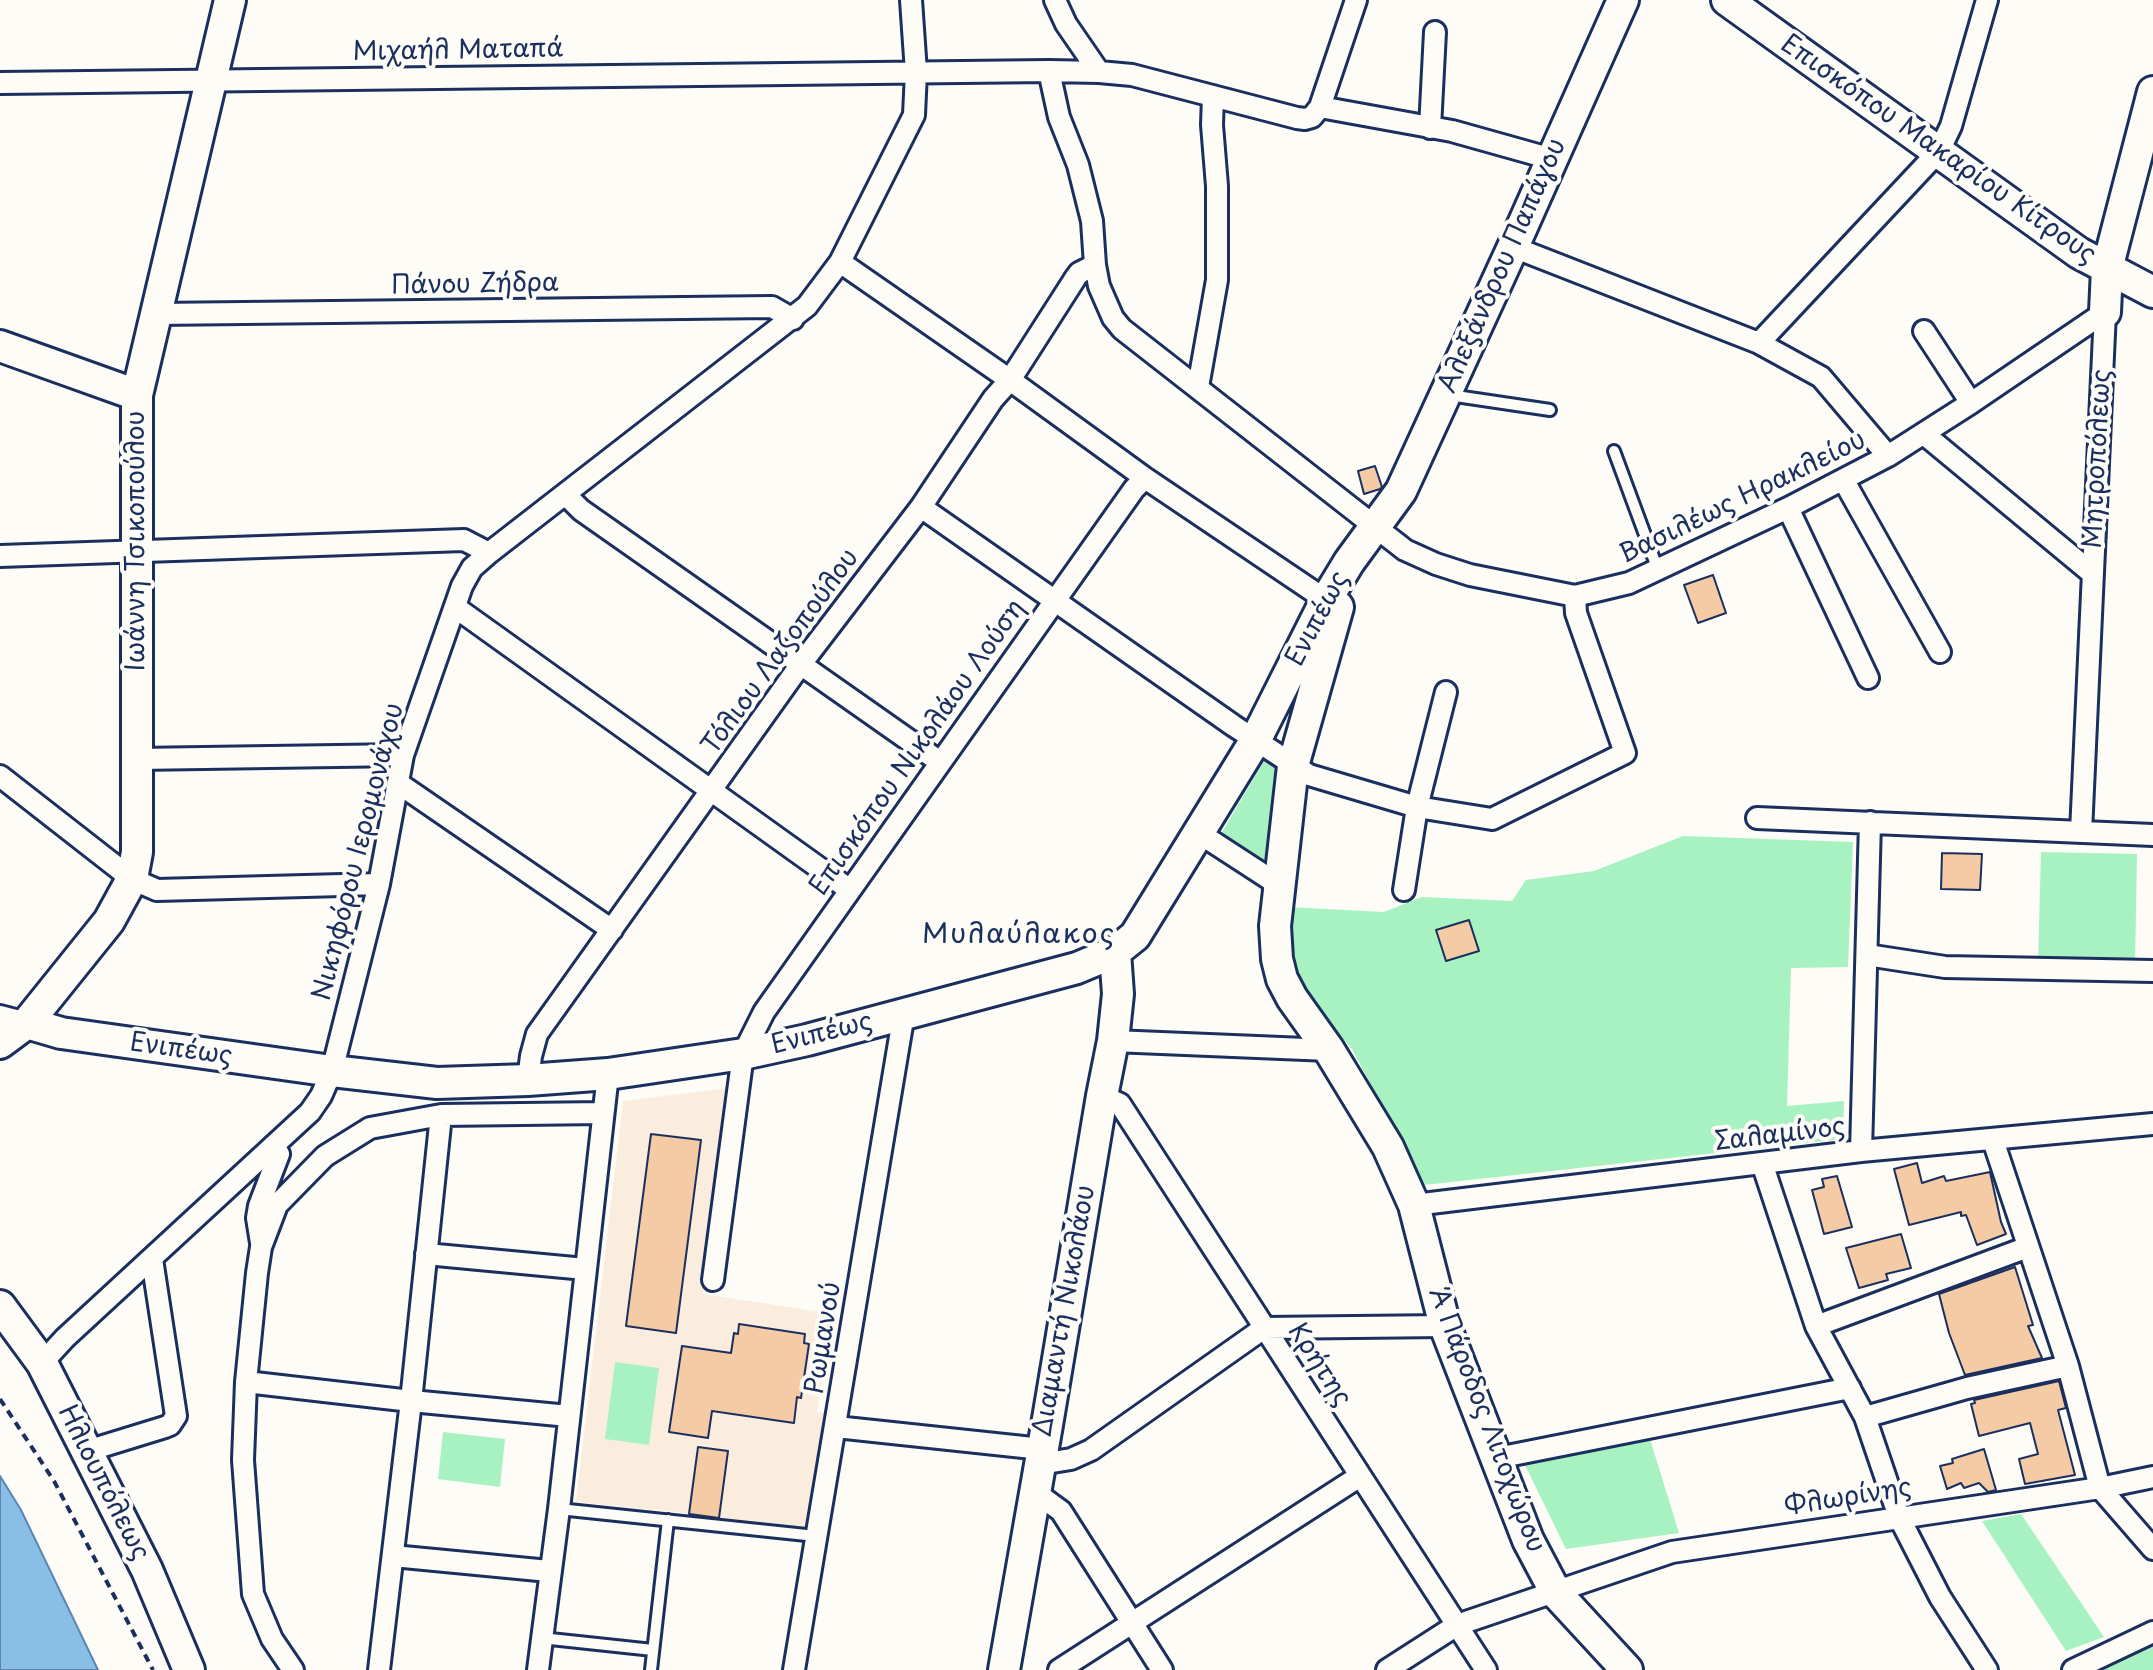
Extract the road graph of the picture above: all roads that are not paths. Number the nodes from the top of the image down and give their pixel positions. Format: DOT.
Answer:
graph roads {
  1 [pos="230,0"];
  2 [pos="911,0"];
  3 [pos="1055,0"];
  4 [pos="1356,0"];
  5 [pos="1623,0"];
  6 [pos="1727,0"];
  7 [pos="1987,0"];
  8 [pos="1435,32"];
  9 [pos="1049,71"];
  10 [pos="916,72"];
  11 [pos="1099,72"];
  12 [pos="211,80"];
  13 [pos="0,83"];
  14 [pos="1213,96"];
  15 [pos="2151,110"];
  16 [pos="1316,112"];
  17 [pos="1430,128"];
  18 [pos="1939,151"];
  19 [pos="1552,159"];
  20 [pos="1513,247"];
  21 [pos="840,262"];
  22 [pos="1095,265"];
  23 [pos="2107,269"];
  24 [pos="2153,292"];
  25 [pos="2105,312"];
  26 [pos="156,314"];
  27 [pos="793,319"];
  28 [pos="1924,331"];
  29 [pos="1759,343"];
  30 [pos="0,346"];
  31 [pos="1010,380"];
  32 [pos="1198,387"];
  33 [pos="1445,394"];
  34 [pos="137,395"];
  35 [pos="1971,403"];
  36 [pos="1550,410"];
  37 [pos="1924,434"];
  38 [pos="1614,451"];
  39 [pos="1888,456"];
  40 [pos="1145,478"];
  41 [pos="1844,481"];
  42 [pos="566,495"];
  43 [pos="921,507"];
  44 [pos="1788,508"];
  45 [pos="1375,527"];
  46 [pos="137,551"];
  47 [pos="489,553"];
  48 [pos="0,556"];
  49 [pos="1349,562"];
  50 [pos="1658,570"];
  51 [pos="2093,574"];
  52 [pos="1575,596"];
  53 [pos="1054,600"];
  54 [pos="1326,600"];
  55 [pos="455,607"];
  56 [pos="1940,652"];
  57 [pos="801,664"];
  58 [pos="1868,678"];
  59 [pos="1446,692"];
  60 [pos="1255,741"];
  61 [pos="403,755"];
  62 [pos="137,759"];
  63 [pos="940,762"];
  64 [pos="1293,766"];
  65 [pos="0,776"];
  66 [pos="398,783"];
  67 [pos="711,791"];
  68 [pos="1417,807"];
  69 [pos="1757,818"];
  70 [pos="1870,822"];
  71 [pos="2081,832"];
  72 [pos="1199,833"];
  73 [pos="2153,835"];
  74 [pos="132,879"];
  75 [pos="379,884"];
  76 [pos="1279,885"];
  77 [pos="850,890"];
  78 [pos="1404,890"];
  79 [pos="612,930"];
  80 [pos="1115,952"];
  81 [pos="1867,955"];
  82 [pos="2153,971"];
  83 [pos="904,1013"];
  84 [pos="13,1019"];
  85 [pos="1113,1041"];
  86 [pos="0,1043"];
  87 [pos="1329,1050"];
  88 [pos="743,1054"];
  89 [pos="332,1071"];
  90 [pos="608,1074"];
  91 [pos="528,1080"];
  92 [pos="1102,1096"];
  93 [pos="603,1113"];
  94 [pos="441,1115"];
  95 [pos="2153,1124"];
  96 [pos="1993,1140"];
  97 [pos="274,1145"];
  98 [pos="1861,1151"];
  99 [pos="1762,1163"];
  100 [pos="1414,1205"];
  101 [pos="261,1247"];
  102 [pos="2028,1247"];
  103 [pos="426,1254"];
  104 [pos="152,1259"];
  105 [pos="585,1269"];
  106 [pos="713,1280"];
  107 [pos="0,1306"];
  108 [pos="1445,1326"];
  109 [pos="1816,1326"];
  110 [pos="1264,1328"];
  111 [pos="42,1363"];
  112 [pos="2068,1366"];
  113 [pos="246,1382"];
  114 [pos="1850,1388"];
  115 [pos="411,1401"];
  116 [pos="569,1416"];
  117 [pos="1865,1417"];
  118 [pos="836,1427"];
  119 [pos="87,1451"];
  120 [pos="1497,1458"];
  121 [pos="1039,1468"];
  122 [pos="1360,1476"];
  123 [pos="2153,1477"];
  124 [pos="2100,1488"];
  125 [pos="559,1509"];
  126 [pos="1899,1517"];
  127 [pos="668,1520"];
  128 [pos="816,1536"];
  129 [pos="2153,1549"];
  130 [pos="393,1556"];
  131 [pos="549,1571"];
  132 [pos="1556,1593"];
  133 [pos="1131,1623"];
  134 [pos="1457,1625"];
  135 [pos="2153,1632"];
  136 [pos="541,1638"];
  137 [pos="653,1650"];
  138 [pos="189,1670"];
  139 [pos="293,1670"];
  140 [pos="379,1670"];
  141 [pos="538,1670"];
  142 [pos="651,1670"];
  143 [pos="794,1670"];
  144 [pos="1004,1670"];
  145 [pos="1059,1670"];
  146 [pos="1162,1670"];
  147 [pos="1387,1670"];
  148 [pos="1486,1670"];
  149 [pos="1627,1670"];
  150 [pos="1987,1670"];
  151 [pos="2073,1670"];
  1 -- 12 [label="street, Ιωάννη Τσικοπούλου"];
  2 -- 10 [label="street, Νικηφόρου Ιερομονάχου"];
  3 -- 11 [label="street"];
  4 -- 16 [label="street"];
  5 -- 19 [label="street, Αλεξάνδρου Παπάγου"];
  6 -- 18 [label="street, Επισκόπου Μακαρίου Κίτρους"];
  7 -- 18 [label="street"];
  8 -- 17 [label="street"];
  9 -- 10 [label="street, Μιχαήλ Ματαπά"];
  9 -- 11 [label="street, Μιχαήλ Ματαπά"];
  9 -- 22 [label="street, Βασιλέως Ηρακλείου"];
  10 -- 12 [label="street, Μιχαήλ Ματαπά"];
  10 -- 21 [label="street, Νικηφόρου Ιερομονάχου"];
  11 -- 14 [label="street, Μιχαήλ Ματαπά"];
  12 -- 13 [label="street, Μιχαήλ Ματαπά"];
  12 -- 26 [label="street, Ιωάννη Τσικοπούλου"];
  14 -- 16 [label="street, Μιχαήλ Ματαπά"];
  14 -- 32 [label="street"];
  15 -- 23 [label="street, Μητροπόλεως"];
  16 -- 17 [label="street, Μιχαήλ Ματαπά"];
  17 -- 19 [label="street, Μιχαήλ Ματαπά"];
  18 -- 23 [label="street, Επισκόπου Μακαρίου Κίτρους"];
  18 -- 29 [label="street"];
  19 -- 20 [label="street, Αλεξάνδρου Παπάγου"];
  20 -- 29 [label="street"];
  20 -- 33 [label="street, Αλεξάνδρου Παπάγου"];
  21 -- 27 [label="street, Νικηφόρου Ιερομονάχου"];
  21 -- 31 [label="street"];
  22 -- 31 [label="street, Τόλιου Λαζοπούλου"];
  22 -- 32 [label="street, Βασιλέως Ηρακλείου"];
  23 -- 24 [label="street, Επισκόπου Μακαρίου Κίτρους"];
  23 -- 25 [label="street, Μητροπόλεως"];
  25 -- 35 [label="street, Βασιλέως Ηρακλείου"];
  25 -- 51 [label="street, Μητροπόλεως"];
  26 -- 27 [label="street, Πάνου Ζήδρα"];
  26 -- 34 [label="street, Ιωάννη Τσικοπούλου"];
  27 -- 42 [label="street, Νικηφόρου Ιερομονάχου"];
  28 -- 35 [label="street"];
  29 -- 39 [label="street"];
  30 -- 34 [label="street"];
  31 -- 40 [label="street"];
  31 -- 43 [label="street, Τόλιου Λαζοπούλου"];
  32 -- 45 [label="street, Βασιλέως Ηρακλείου"];
  33 -- 36 [label="lane"];
  33 -- 45 [label="street, Αλεξάνδρου Παπάγου"];
  34 -- 46 [label="street, Ιωάννη Τσικοπούλου"];
  35 -- 37 [label="street, Βασιλέως Ηρακλείου"];
  37 -- 39 [label="street, Βασιλέως Ηρακλείου"];
  37 -- 51 [label="street"];
  38 -- 50 [label="lane"];
  39 -- 41 [label="street, Βασιλέως Ηρακλείου"];
  40 -- 53 [label="street, Επισκόπου Νικολάου Λούση"];
  40 -- 54 [label="street"];
  41 -- 44 [label="street, Βασιλέως Ηρακλείου"];
  41 -- 56 [label="street"];
  42 -- 47 [label="street, Νικηφόρου Ιερομονάχου"];
  42 -- 57 [label="street"];
  43 -- 53 [label="street"];
  43 -- 57 [label="street, Τόλιου Λαζοπούλου"];
  44 -- 50 [label="street, Βασιλέως Ηρακλείου"];
  44 -- 58 [label="street"];
  45 -- 49 [label="street, Ενιπέως"];
  45 -- 52 [label="street, Βασιλέως Ηρακλείου"];
  46 -- 47 [label="street"];
  46 -- 48 [label="street"];
  46 -- 62 [label="street, Ιωάννη Τσικοπούλου"];
  47 -- 55 [label="street, Νικηφόρου Ιερομονάχου"];
  49 -- 54 [label="street, Ενιπέως"];
  49 -- 64 [label="street, Α΄ Πάροδος Λιτοχώρου"];
  50 -- 52 [label="street, Βασιλέως Ηρακλείου"];
  51 -- 71 [label="street, Μητροπόλεως"];
  52 -- 68 [label="street"];
  53 -- 60 [label="street"];
  53 -- 63 [label="street, Επισκόπου Νικολάου Λούση"];
  54 -- 60 [label="street, Ενιπέως"];
  55 -- 61 [label="street, Νικηφόρου Ιερομονάχου"];
  55 -- 67 [label="street"];
  57 -- 63 [label="street"];
  57 -- 67 [label="street, Τόλιου Λαζοπούλου"];
  59 -- 68 [label="street"];
  60 -- 64 [label="street"];
  60 -- 72 [label="street, Ενιπέως"];
  61 -- 62 [label="street"];
  61 -- 66 [label="street, Νικηφόρου Ιερομονάχου"];
  62 -- 74 [label="street, Ιωάννη Τσικοπούλου"];
  63 -- 77 [label="street, Επισκόπου Νικολάου Λούση"];
  64 -- 68 [label="street"];
  64 -- 76 [label="street, Α΄ Πάροδος Λιτοχώρου"];
  65 -- 74 [label="street"];
  66 -- 75 [label="street, Νικηφόρου Ιερομονάχου"];
  66 -- 79 [label="street"];
  67 -- 77 [label="street"];
  67 -- 79 [label="street, Τόλιου Λαζοπούλου"];
  68 -- 78 [label="street"];
  69 -- 70 [label="street"];
  70 -- 71 [label="street"];
  70 -- 81 [label="street"];
  71 -- 73 [label="street"];
  72 -- 76 [label="street"];
  72 -- 80 [label="street, Ενιπέως"];
  74 -- 75 [label="street"];
  74 -- 84 [label="street, Ιωάννη Τσικοπούλου"];
  75 -- 89 [label="street, Νικηφόρου Ιερομονάχου"];
  76 -- 87 [label="street, Α΄ Πάροδος Λιτοχώρου"];
  77 -- 88 [label="street, Επισκόπου Νικολάου Λούση"];
  79 -- 91 [label="street, Τόλιου Λαζοπούλου"];
  80 -- 83 [label="street, Ενιπέως"];
  80 -- 85 [label="street, Διαμαντή Νικολάου"];
  81 -- 82 [label="street"];
  81 -- 98 [label="street"];
  83 -- 88 [label="street, Ενιπέως"];
  83 -- 118 [label="street, Ρωμανού"];
  84 -- 86 [label="street, Ιωάννη Τσικοπούλου"];
  84 -- 89 [label="street, Ενιπέως"];
  85 -- 87 [label="street"];
  85 -- 92 [label="street, Διαμαντή Νικολάου"];
  87 -- 100 [label="street, Α΄ Πάροδος Λιτοχώρου"];
  88 -- 90 [label="street, Ενιπέως"];
  88 -- 106 [label="street, Επισκόπου Νικολάου Λούση"];
  89 -- 91 [label="street, Ενιπέως"];
  89 -- 97 [label="street, Νικηφόρου Ιερομονάχου"];
  90 -- 91 [label="street, Ενιπέως"];
  90 -- 93 [label="street"];
  92 -- 110 [label="street, Κρήτης"];
  92 -- 121 [label="street, Διαμαντή Νικολάου"];
  93 -- 94 [label="street"];
  93 -- 105 [label="street"];
  94 -- 101 [label="street"];
  94 -- 103 [label="street"];
  95 -- 96 [label="street, Σαλαμίνος"];
  96 -- 98 [label="street, Σαλαμίνος"];
  96 -- 102 [label="street"];
  97 -- 101 [label="street"];
  97 -- 104 [label="street, Νικηφόρου Ιερομονάχου"];
  98 -- 99 [label="street, Σαλαμίνος"];
  99 -- 100 [label="street, Σαλαμίνος"];
  99 -- 109 [label="street"];
  100 -- 108 [label="street, Α΄ Πάροδος Λιτοχώρου"];
  101 -- 113 [label="street"];
  102 -- 109 [label="street"];
  102 -- 112 [label="street"];
  103 -- 105 [label="street"];
  103 -- 115 [label="street"];
  104 -- 111 [label="street, Νικηφόρου Ιερομονάχου"];
  104 -- 119 [label="street"];
  105 -- 116 [label="street"];
  107 -- 111 [label="street, Ηλιουπόλεως"];
  108 -- 110 [label="street"];
  108 -- 120 [label="street, Α΄ Πάροδος Λιτοχώρου"];
  109 -- 114 [label="street"];
  110 -- 121 [label="street"];
  110 -- 122 [label="street, Κρήτης"];
  111 -- 119 [label="street, Ηλιουπόλεως"];
  112 -- 117 [label="street"];
  112 -- 124 [label="street"];
  113 -- 115 [label="street"];
  113 -- 139 [label="street"];
  114 -- 117 [label="street"];
  114 -- 120 [label="street"];
  115 -- 116 [label="street"];
  115 -- 130 [label="street"];
  116 -- 125 [label="street"];
  117 -- 126 [label="street"];
  118 -- 121 [label="street"];
  118 -- 128 [label="street, Ρωμανού"];
  119 -- 138 [label="street, Ηλιουπόλεως"];
  120 -- 132 [label="street, Α΄ Πάροδος Λιτοχώρου"];
  121 -- 133 [label="street"];
  121 -- 144 [label="street, Διαμαντή Νικολάου"];
  122 -- 133 [label="street"];
  122 -- 134 [label="street, Κρήτης"];
  123 -- 124 [label="street, Φλωρίνης"];
  124 -- 126 [label="street, Φλωρίνης"];
  124 -- 129 [label="street"];
  125 -- 127 [label="lane"];
  125 -- 131 [label="street"];
  126 -- 132 [label="street, Φλωρίνης"];
  126 -- 150 [label="street"];
  127 -- 128 [label="lane"];
  127 -- 137 [label="lane"];
  128 -- 143 [label="street, Ρωμανού"];
  130 -- 131 [label="street"];
  130 -- 140 [label="street"];
  131 -- 136 [label="street"];
  132 -- 134 [label="street, Φλωρίνης"];
  132 -- 149 [label="street, Α΄ Πάροδος Λιτοχώρου"];
  133 -- 145 [label="street"];
  133 -- 146 [label="street"];
  134 -- 147 [label="street, Φλωρίνης"];
  134 -- 148 [label="street, Κρήτης"];
  135 -- 151 [label="street"];
  136 -- 137 [label="lane"];
  136 -- 141 [label="street"];
  137 -- 142 [label="lane"];
}
